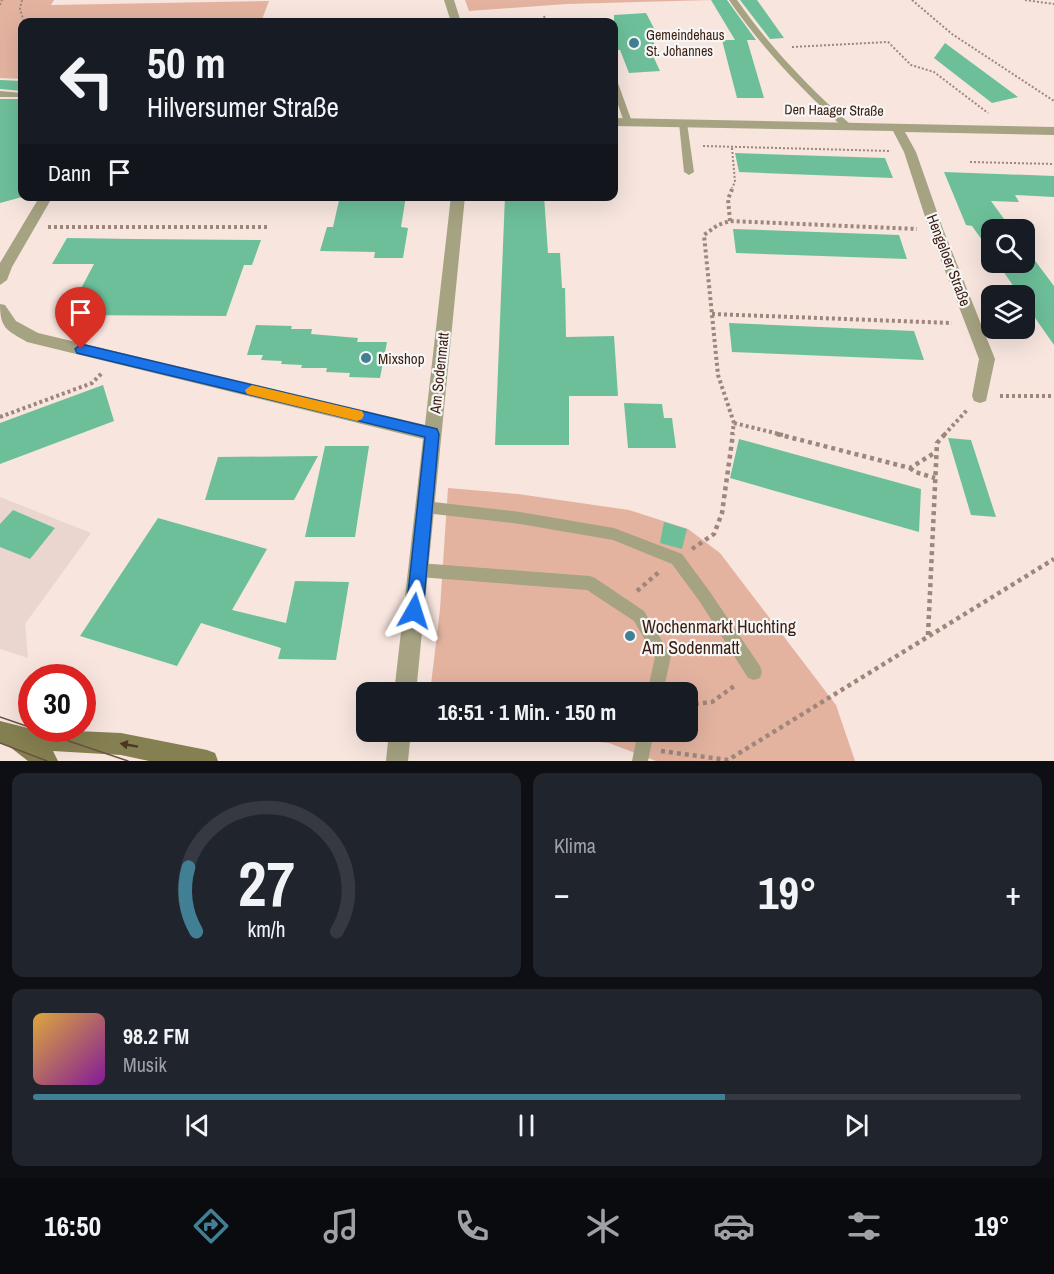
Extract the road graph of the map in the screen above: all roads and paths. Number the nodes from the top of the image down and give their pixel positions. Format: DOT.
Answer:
graph roads {
  1 [pos="2,0"];
  2 [pos="22,0"];
  3 [pos="449,0"];
  4 [pos="733,0"];
  5 [pos="912,0"];
  6 [pos="1025,0"];
  7 [pos="1054,4"];
  8 [pos="0,5"];
  9 [pos="23,18"];
  10 [pos="455,18"];
  11 [pos="769,49"];
  12 [pos="0,94"];
  13 [pos="618,94"];
  14 [pos="18,95"];
  15 [pos="1054,101"];
  16 [pos="618,122"];
  17 [pos="628,122"];
  18 [pos="683,123"];
  19 [pos="847,126"];
  20 [pos="896,126"];
  21 [pos="1006,130"];
  22 [pos="1054,131"];
  23 [pos="686,146"];
  24 [pos="732,148"];
  25 [pos="910,152"];
  26 [pos="970,162"];
  27 [pos="1054,164"];
  28 [pos="689,172"];
  29 [pos="44,201"];
  30 [pos="457,201"];
  31 [pos="730,221"];
  32 [pos="29,227"];
  33 [pos="267,227"];
  34 [pos="936,229"];
  35 [pos="0,280"];
  36 [pos="0,309"];
  37 [pos="712,314"];
  38 [pos="974,324"];
  39 [pos="117,358"];
  40 [pos="980,396"];
  41 [pos="1054,396"];
  42 [pos="0,417"];
  43 [pos="734,423"];
  44 [pos="432,434"];
  45 [pos="937,452"];
  46 [pos="909,468"];
  47 [pos="935,478"];
  48 [pos="425,507"];
  49 [pos="676,559"];
  50 [pos="1054,560"];
  51 [pos="419,570"];
  52 [pos="621,605"];
  53 [pos="928,636"];
  54 [pos="754,672"];
  55 [pos="406,682"];
  56 [pos="657,682"];
  57 [pos="698,704"];
  58 [pos="9,735"];
  59 [pos="399,742"];
  60 [pos="643,747"];
  61 [pos="47,761"];
  62 [pos="207,761"];
  63 [pos="397,761"];
  1 -- 8 [label="path"];
  2 -- 9 [label="path"];
  3 -- 10 [label="street"];
  4 -- 11 [label="lane"];
  5 -- 15 [label="path"];
  6 -- 7 [label="path"];
  11 -- 19 [label="lane"];
  11 -- 21 [label="path"];
  12 -- 14 [label="lane"];
  13 -- 17 [label="lane"];
  16 -- 17 [label="street, Den Haager Straße"];
  17 -- 18 [label="street, Den Haager Straße"];
  18 -- 19 [label="street, Den Haager Straße"];
  18 -- 23 [label="lane"];
  19 -- 20 [label="street, Den Haager Straße"];
  20 -- 21 [label="street, Den Haager Straße"];
  20 -- 25 [label="street, Hengeloer Straße"];
  21 -- 22 [label="street, Den Haager Straße"];
  23 -- 24 [label="path"];
  23 -- 28 [label="lane"];
  24 -- 25 [label="path"];
  24 -- 31 [label="path"];
  25 -- 34 [label="street, Hengeloer Straße"];
  26 -- 27 [label="path"];
  29 -- 32 [label="street"];
  30 -- 44 [label="street, Am Sodenmatt"];
  31 -- 34 [label="path"];
  31 -- 37 [label="path"];
  32 -- 33 [label="path"];
  32 -- 35 [label="street"];
  34 -- 38 [label="street, Hengeloer Straße"];
  36 -- 39 [label="street"];
  37 -- 38 [label="path"];
  37 -- 43 [label="path"];
  38 -- 40 [label="street, Hengeloer Straße"];
  39 -- 42 [label="path"];
  39 -- 44 [label="street"];
  40 -- 41 [label="path"];
  40 -- 45 [label="path"];
  43 -- 46 [label="path"];
  43 -- 49 [label="path"];
  44 -- 48 [label="street, Am Sodenmatt"];
  45 -- 46 [label="path"];
  45 -- 47 [label="path"];
  46 -- 47 [label="path"];
  47 -- 53 [label="path"];
  48 -- 49 [label="lane"];
  48 -- 51 [label="street, Am Sodenmatt"];
  49 -- 52 [label="path"];
  49 -- 54 [label="lane"];
  50 -- 53 [label="path"];
  51 -- 52 [label="lane"];
  51 -- 55 [label="street, Am Sodenmatt"];
  52 -- 56 [label="lane"];
  53 -- 60 [label="path"];
  54 -- 57 [label="path"];
  58 -- 61 [label="main road"];
  62 -- 58 [label="main road, one-way"];
  59 -- 63 [label="street"];
}
